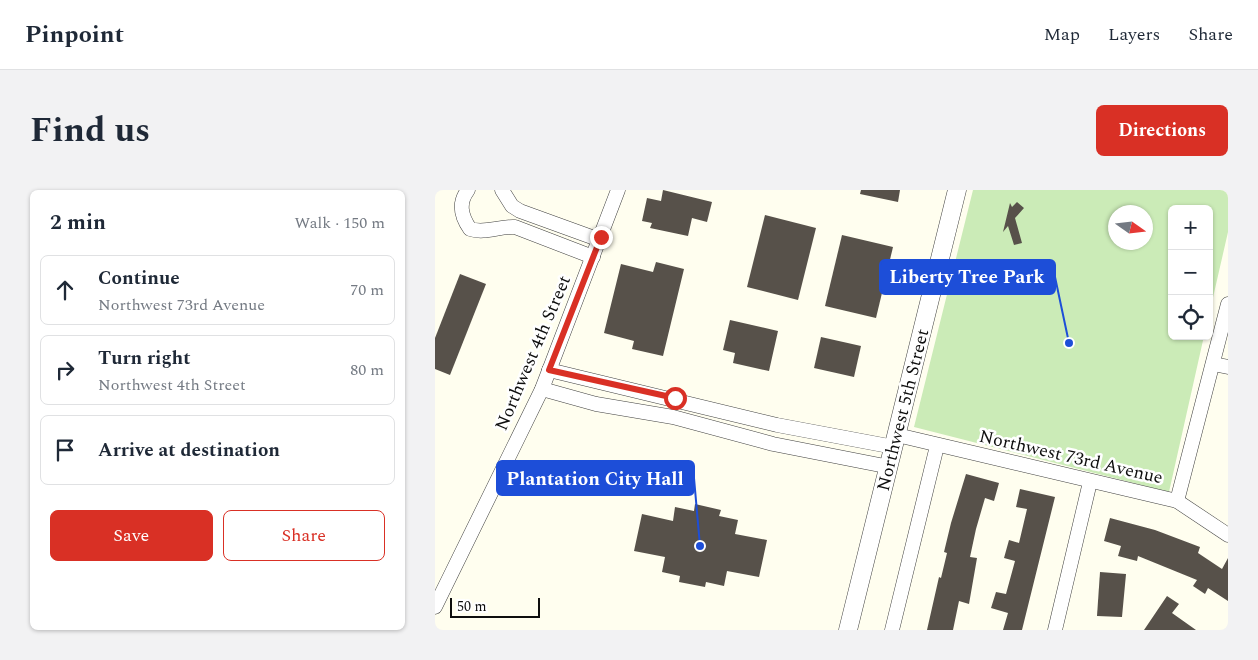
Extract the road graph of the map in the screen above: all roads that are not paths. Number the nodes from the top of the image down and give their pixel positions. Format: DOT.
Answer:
graph roads {
  1 [pos="468,190"];
  2 [pos="502,190"];
  3 [pos="618,190"];
  4 [pos="957,190"];
  5 [pos="600,240"];
  6 [pos="593,257"];
  7 [pos="1228,304"];
  8 [pos="1213,364"];
  9 [pos="1228,367"];
  10 [pos="549,370"];
  11 [pos="542,389"];
  12 [pos="896,441"];
  13 [pos="937,446"];
  14 [pos="890,467"];
  15 [pos="1090,482"];
  16 [pos="1177,501"];
  17 [pos="1228,535"];
  18 [pos="435,607"];
  19 [pos="848,630"];
  20 [pos="893,630"];
  21 [pos="1055,630"];
  1 -- 6 [label="street"];
  2 -- 5 [label="street"];
  3 -- 5 [label="street, Northwest 4th Street"];
  4 -- 12 [label="street, Northwest 5th Street"];
  5 -- 6 [label="street, Northwest 4th Street"];
  6 -- 10 [label="street, Northwest 4th Street"];
  7 -- 8 [label="street"];
  8 -- 9 [label="street"];
  8 -- 16 [label="street"];
  10 -- 11 [label="street, Northwest 4th Street"];
  10 -- 12 [label="street, Northwest 73rd Avenue"];
  11 -- 14 [label="street"];
  11 -- 18 [label="street, Northwest 4th Street"];
  12 -- 13 [label="street, Northwest 73rd Avenue"];
  12 -- 14 [label="street, Northwest 5th Street"];
  13 -- 15 [label="street, Northwest 73rd Avenue"];
  13 -- 20 [label="street"];
  14 -- 19 [label="street, Northwest 5th Street"];
  15 -- 16 [label="street, Northwest 73rd Avenue"];
  15 -- 21 [label="street"];
  16 -- 17 [label="street, Northwest 73rd Avenue"];
}
